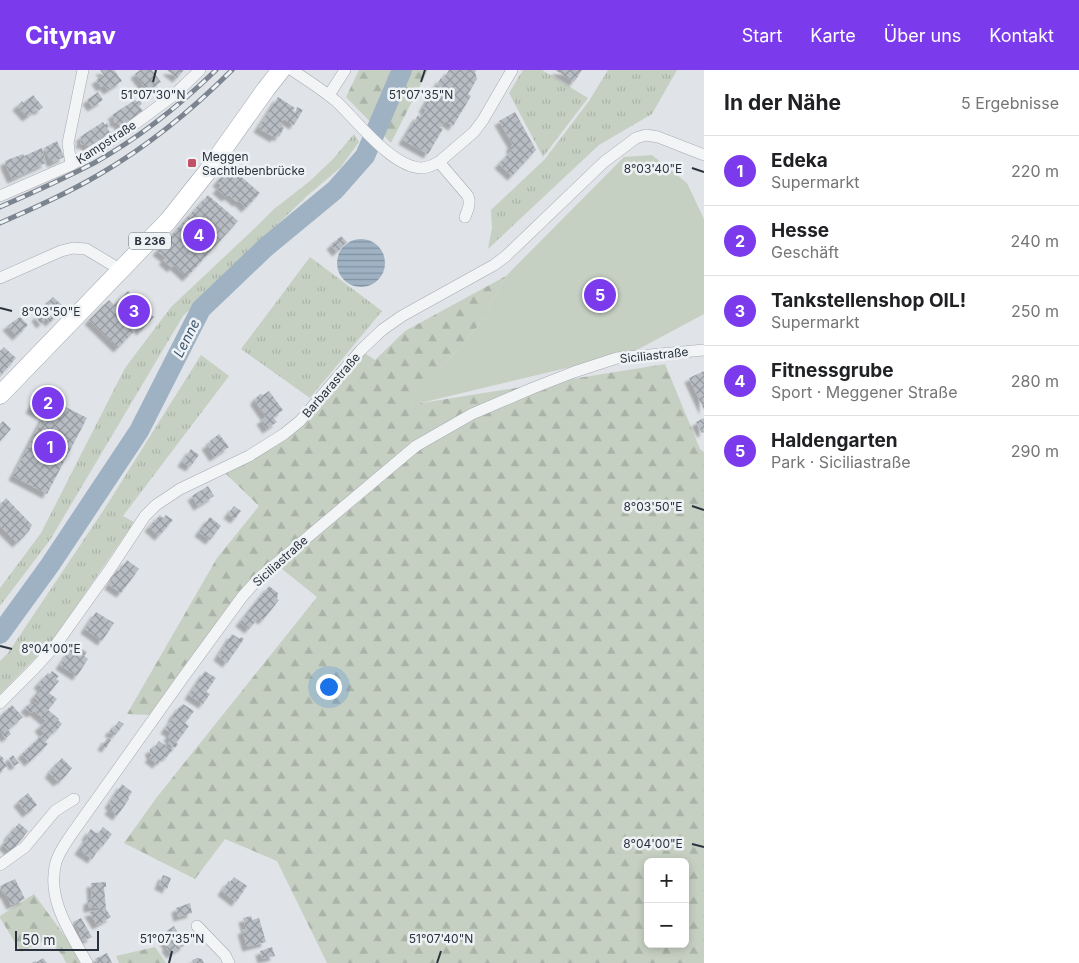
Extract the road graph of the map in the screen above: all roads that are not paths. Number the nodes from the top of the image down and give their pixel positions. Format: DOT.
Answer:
graph roads {
  1 [pos="83,70"];
  2 [pos="200,70"];
  3 [pos="281,70"];
  4 [pos="292,70"];
  5 [pos="345,70"];
  6 [pos="512,70"];
  7 [pos="329,95"];
  8 [pos="704,154"];
  9 [pos="439,162"];
  10 [pos="71,165"];
  11 [pos="0,196"];
  12 [pos="465,217"];
  13 [pos="121,270"];
  14 [pos="0,278"];
  15 [pos="704,350"];
  16 [pos="0,395"];
  17 [pos="0,702"];
  18 [pos="74,799"];
  19 [pos="0,865"];
  20 [pos="197,926"];
  21 [pos="87,963"];
  22 [pos="229,963"];
  1 -- 10 [label="street"];
  2 -- 10 [label="street, Kampstraße"];
  3 -- 13 [label="main road, B 236"];
  4 -- 7 [label="street"];
  5 -- 7 [label="street"];
  6 -- 9 [label="street"];
  7 -- 9 [label="street"];
  8 -- 17 [label="street, Barbarastraße"];
  9 -- 12 [label="street"];
  10 -- 11 [label="street, Kampstraße"];
  13 -- 14 [label="street"];
  13 -- 16 [label="main road, B 236"];
  15 -- 21 [label="street, Siciliastraße"];
  18 -- 19 [label="street"];
  20 -- 22 [label="street"];
}
